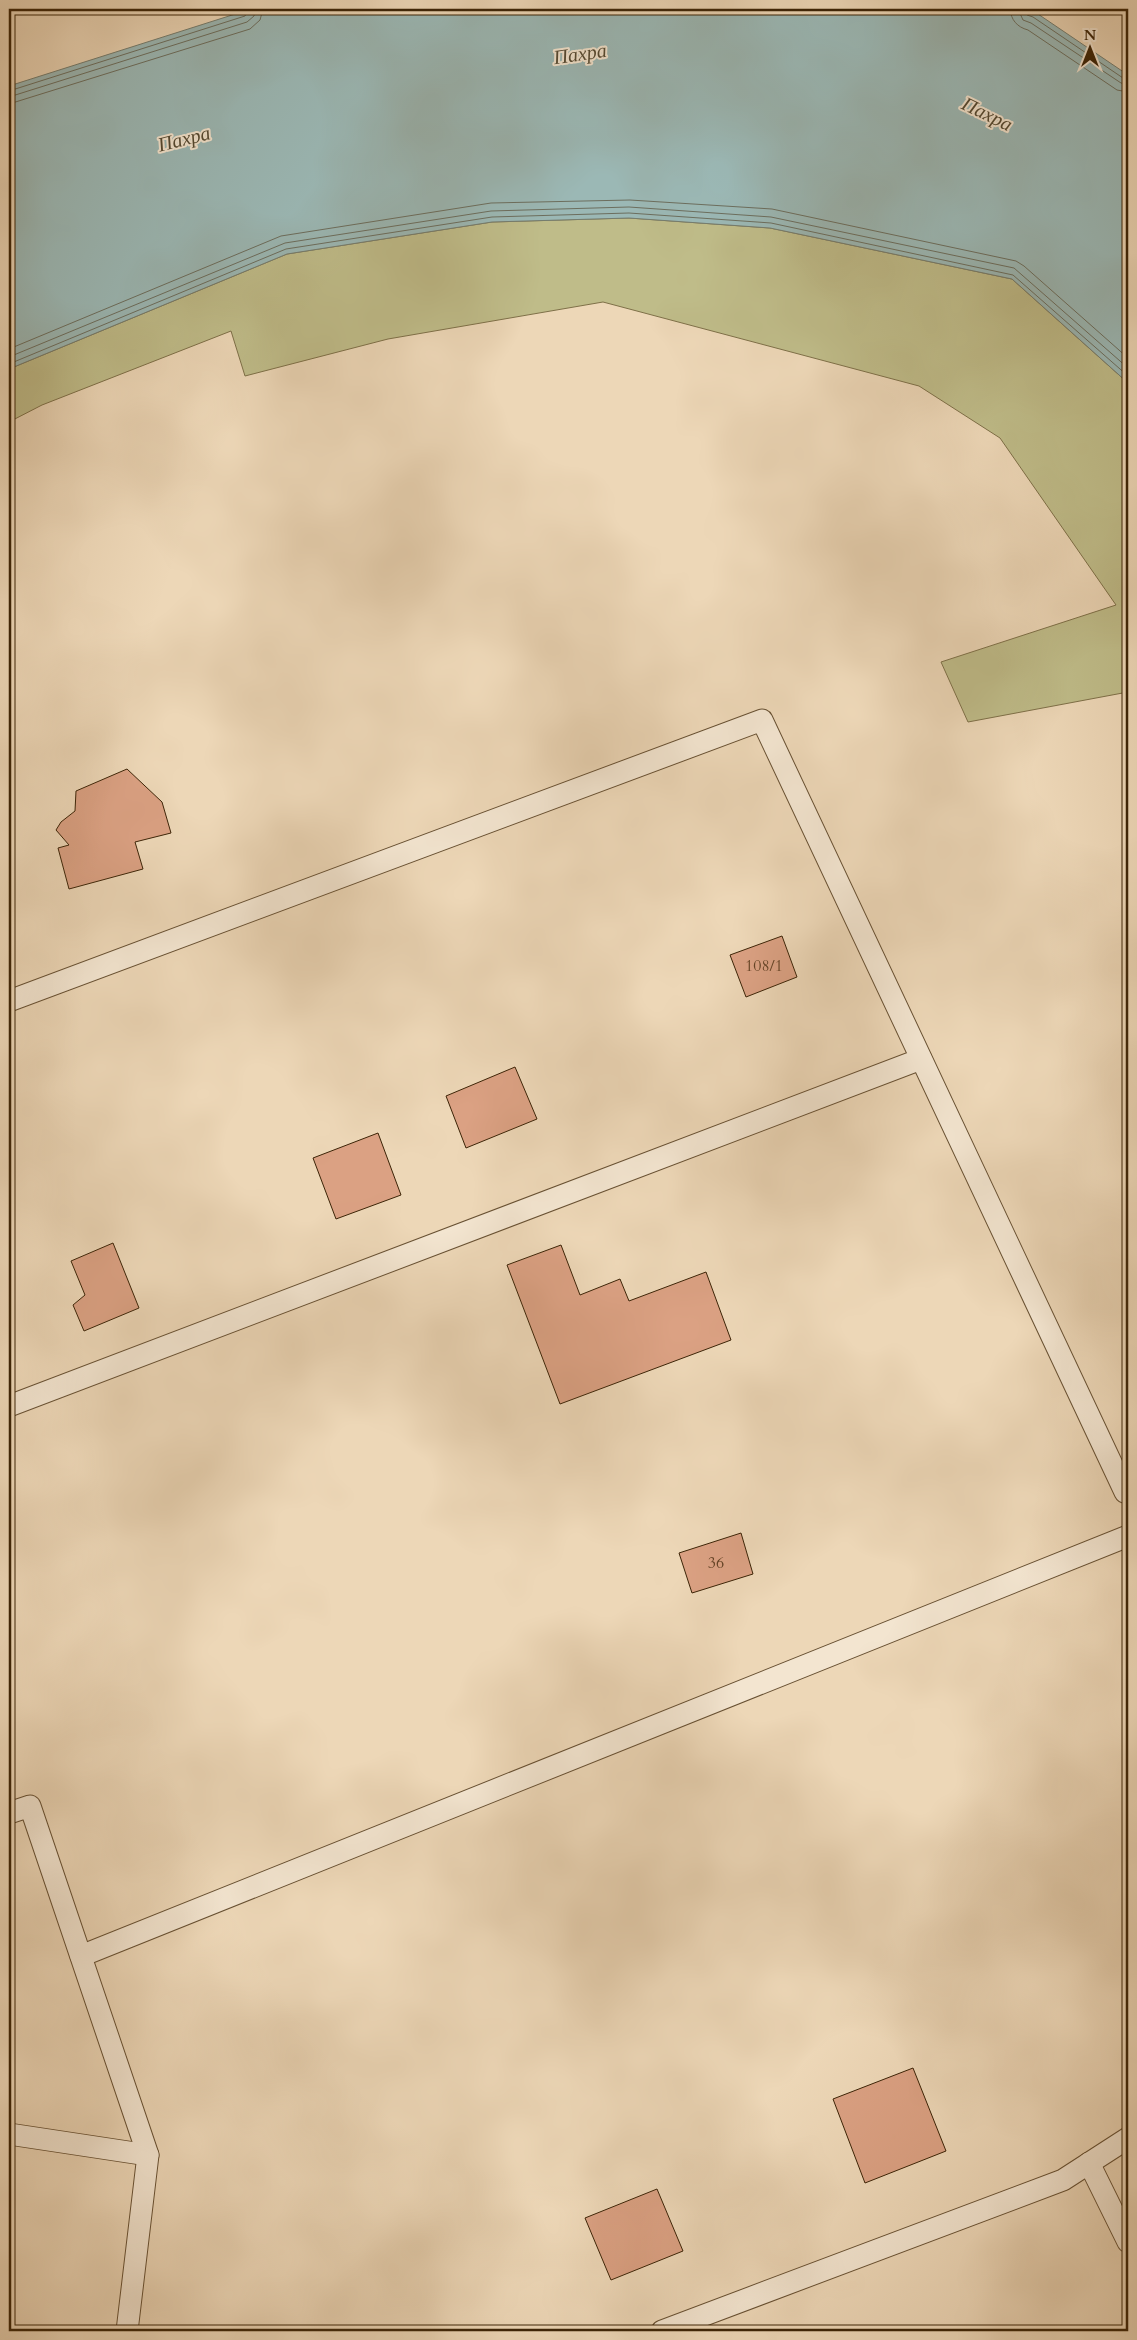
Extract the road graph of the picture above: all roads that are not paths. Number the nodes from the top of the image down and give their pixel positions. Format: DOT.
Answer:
graph roads {
  1 [pos="9,1000"];
  2 [pos="922,1059"];
  3 [pos="9,1406"];
  4 [pos="1128,1492"];
  5 [pos="1128,1536"];
  6 [pos="9,1813"];
  7 [pos="81,1956"];
  8 [pos="9,2134"];
  9 [pos="1128,2138"];
  10 [pos="148,2156"];
  11 [pos="1089,2163"];
  12 [pos="1128,2242"];
  13 [pos="127,2331"];
  14 [pos="662,2331"];
  1 -- 2 [label="lane"];
  2 -- 3 [label="lane"];
  2 -- 4 [label="lane"];
  5 -- 7 [label="lane"];
  6 -- 7 [label="lane"];
  7 -- 10 [label="lane"];
  8 -- 10 [label="lane"];
  9 -- 11 [label="lane"];
  10 -- 13 [label="lane"];
  11 -- 12 [label="lane"];
  11 -- 14 [label="lane"];
}
